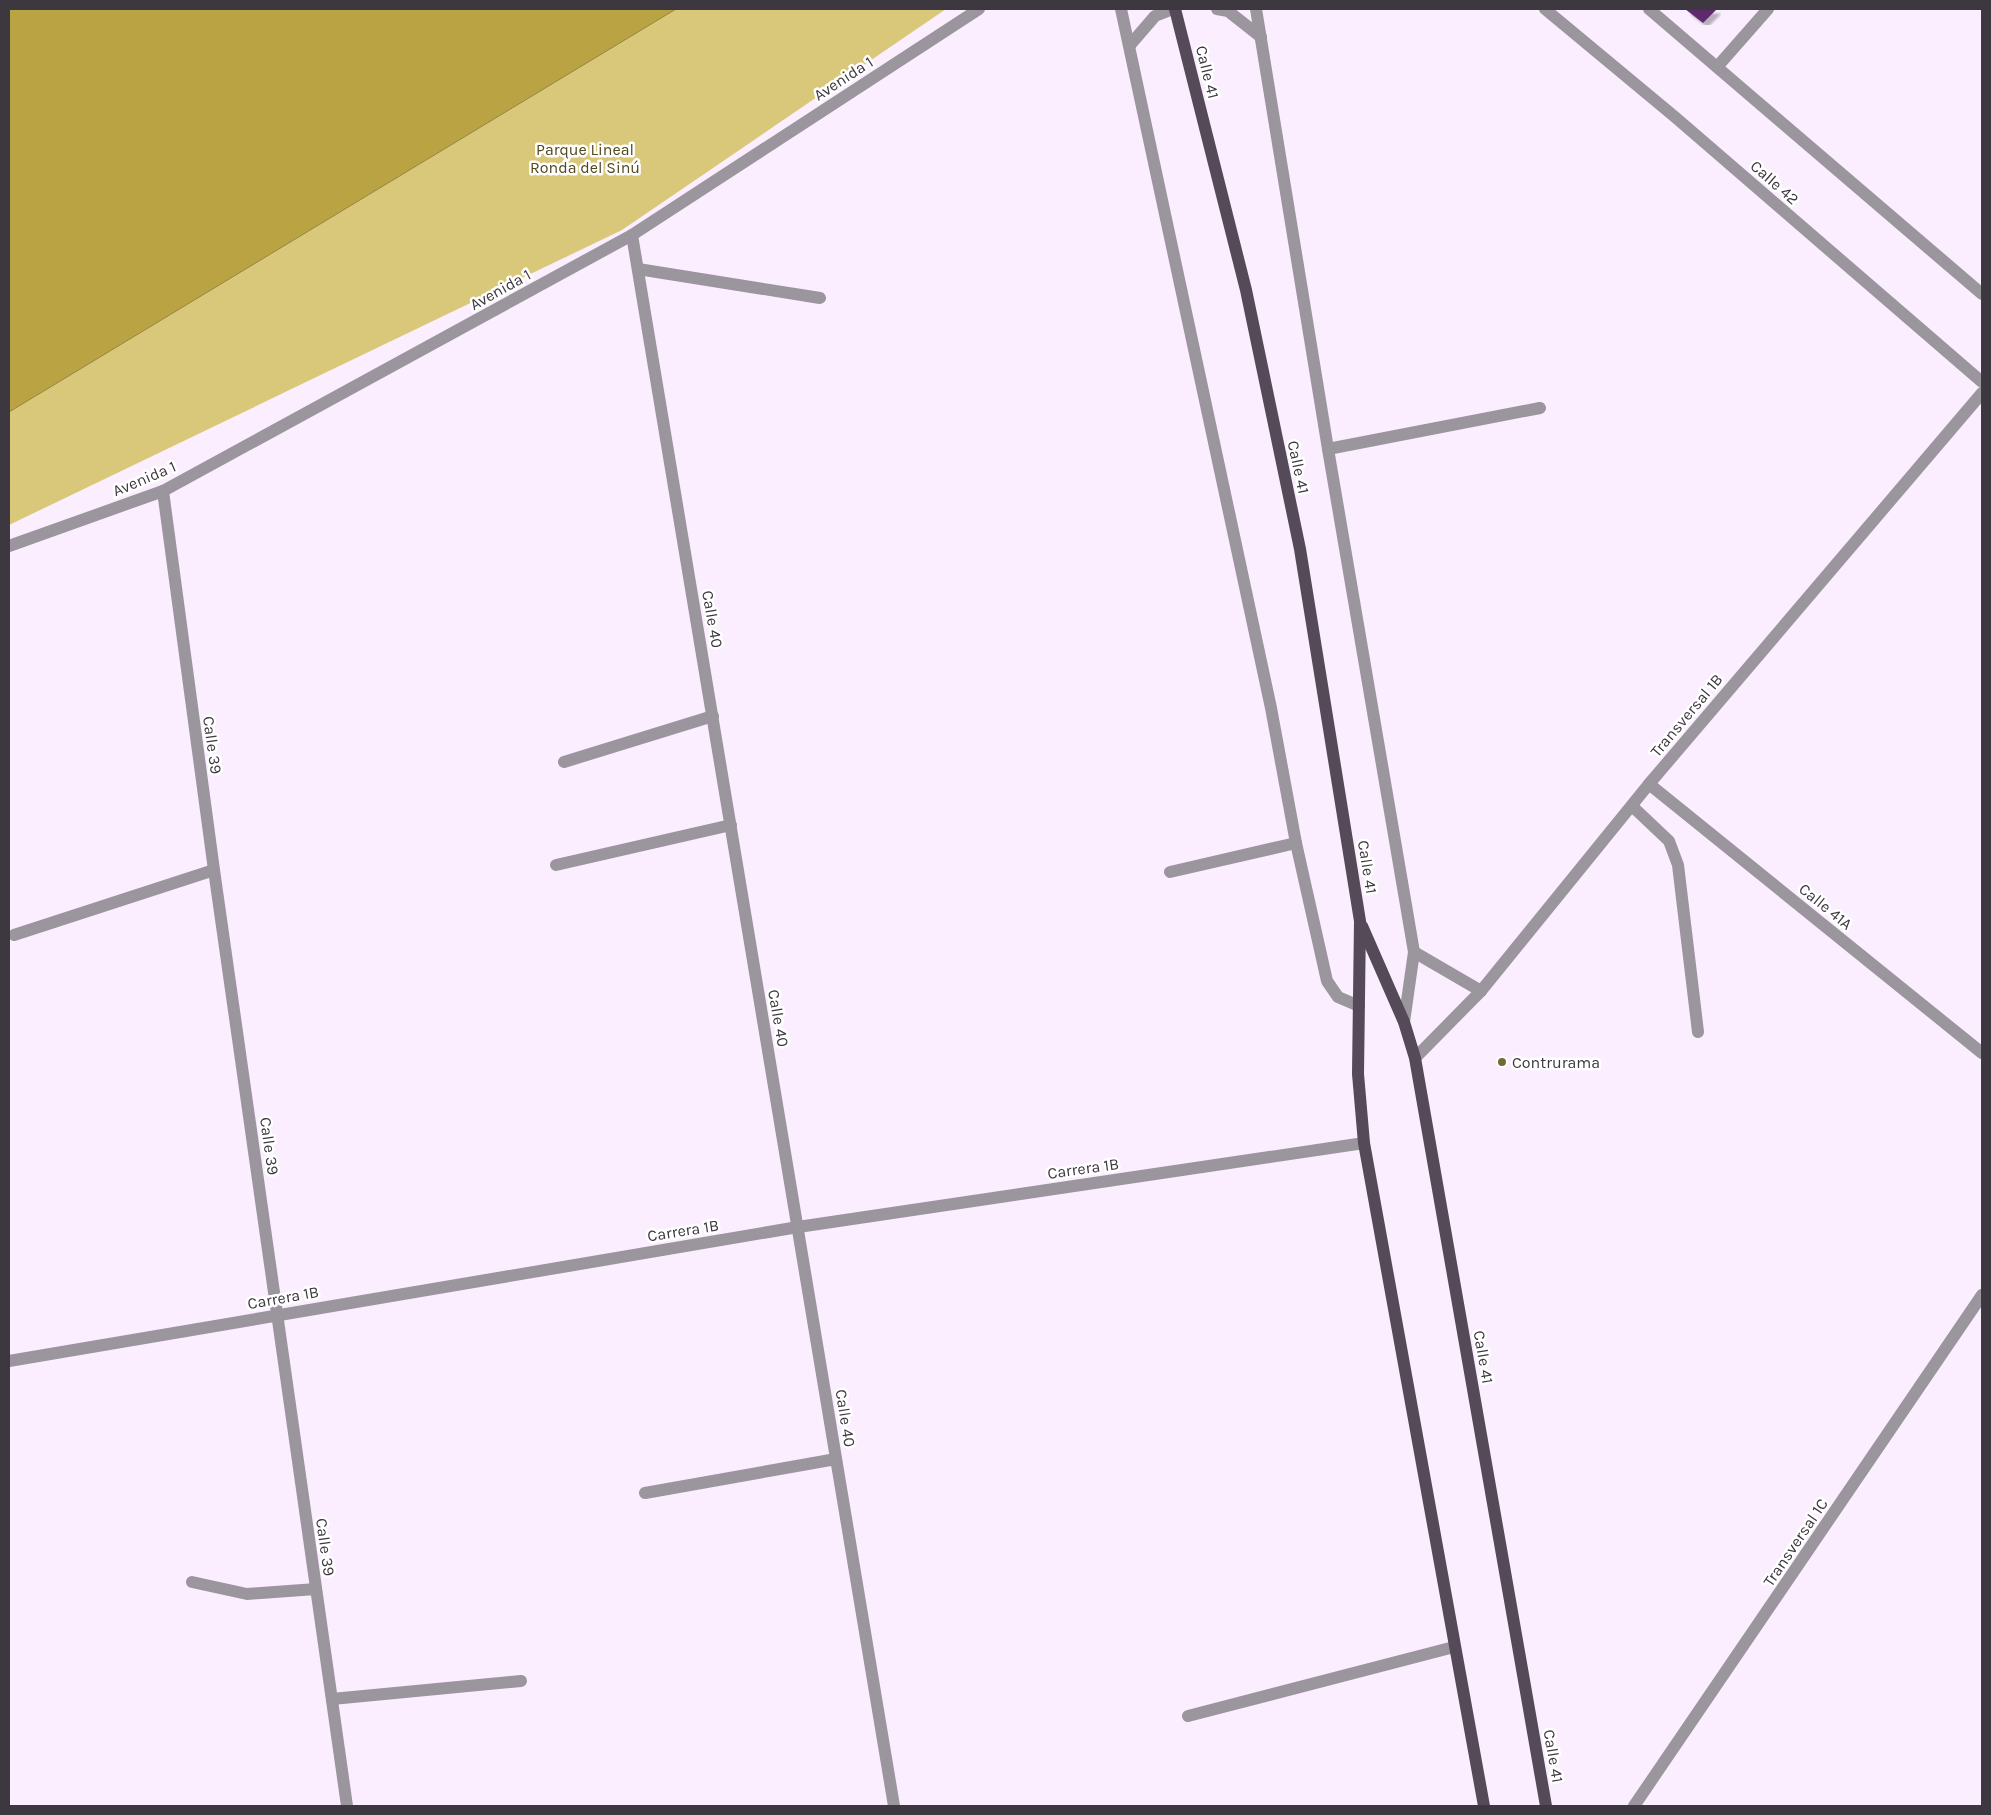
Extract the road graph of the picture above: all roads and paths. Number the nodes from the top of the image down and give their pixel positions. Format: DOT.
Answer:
graph roads {
  1 [pos="979,9"];
  2 [pos="1121,9"];
  3 [pos="1174,9"];
  4 [pos="1217,9"];
  5 [pos="1256,9"];
  6 [pos="1545,9"];
  7 [pos="1650,9"];
  8 [pos="1768,9"];
  9 [pos="1261,37"];
  10 [pos="1130,45"];
  11 [pos="1716,67"];
  12 [pos="632,235"];
  13 [pos="638,269"];
  14 [pos="1982,294"];
  15 [pos="820,298"];
  16 [pos="1982,382"];
  17 [pos="1982,393"];
  18 [pos="1540,408"];
  19 [pos="1328,449"];
  20 [pos="163,491"];
  21 [pos="9,546"];
  22 [pos="713,716"];
  23 [pos="564,762"];
  24 [pos="1649,784"];
  25 [pos="1632,806"];
  26 [pos="731,825"];
  27 [pos="1296,843"];
  28 [pos="556,865"];
  29 [pos="214,870"];
  30 [pos="1170,872"];
  31 [pos="1360,921"];
  32 [pos="14,935"];
  33 [pos="1414,952"];
  34 [pos="1481,991"];
  35 [pos="1359,1006"];
  36 [pos="1404,1022"];
  37 [pos="1698,1032"];
  38 [pos="1982,1053"];
  39 [pos="1415,1058"];
  40 [pos="1364,1143"];
  41 [pos="798,1227"];
  42 [pos="1982,1295"];
  43 [pos="277,1314"];
  44 [pos="9,1361"];
  45 [pos="836,1459"];
  46 [pos="645,1493"];
  47 [pos="192,1582"];
  48 [pos="316,1589"];
  49 [pos="1454,1647"];
  50 [pos="521,1681"];
  51 [pos="332,1700"];
  52 [pos="1188,1716"];
  53 [pos="347,1806"];
  54 [pos="894,1806"];
  55 [pos="1484,1806"];
  56 [pos="1546,1806"];
  57 [pos="1634,1806"];
  1 -- 12 [label="street, Avenida 1"];
  2 -- 10 [label="street"];
  3 -- 10 [label="street"];
  3 -- 31 [label="main road, Calle 41"];
  4 -- 9 [label="street"];
  5 -- 9 [label="street"];
  6 -- 16 [label="street, Calle 42"];
  7 -- 11 [label="street"];
  8 -- 11 [label="street"];
  9 -- 19 [label="street"];
  10 -- 27 [label="street"];
  11 -- 14 [label="street"];
  12 -- 13 [label="street, Calle 40"];
  12 -- 20 [label="street, Avenida 1"];
  13 -- 15 [label="street"];
  13 -- 22 [label="street, Calle 40"];
  17 -- 24 [label="street, Transversal 1B"];
  18 -- 19 [label="street"];
  19 -- 33 [label="street"];
  20 -- 21 [label="street, Avenida 1"];
  20 -- 29 [label="street, Calle 39"];
  22 -- 23 [label="street"];
  22 -- 26 [label="street, Calle 40"];
  24 -- 25 [label="street, Transversal 1B"];
  24 -- 38 [label="street, Calle 41A"];
  25 -- 34 [label="street, Transversal 1B"];
  25 -- 37 [label="street"];
  26 -- 28 [label="street"];
  26 -- 41 [label="street, Calle 40"];
  27 -- 30 [label="street"];
  27 -- 35 [label="street"];
  29 -- 32 [label="street"];
  29 -- 43 [label="street, Calle 39"];
  31 -- 35 [label="main road, Calle 41"];
  31 -- 36 [label="main road, Calle 41"];
  33 -- 34 [label="street"];
  33 -- 36 [label="street"];
  34 -- 39 [label="street, Transversal 1B"];
  35 -- 40 [label="main road, Calle 41"];
  36 -- 39 [label="main road, Calle 41"];
  39 -- 56 [label="main road, Calle 41"];
  40 -- 41 [label="street, Carrera 1B"];
  40 -- 49 [label="main road, Calle 41"];
  41 -- 43 [label="street, Carrera 1B"];
  41 -- 45 [label="street, Calle 40"];
  42 -- 57 [label="street, Transversal 1C"];
  43 -- 44 [label="street, Carrera 1B"];
  43 -- 48 [label="street, Calle 39"];
  45 -- 46 [label="street"];
  45 -- 54 [label="street, Calle 40"];
  47 -- 48 [label="street"];
  48 -- 51 [label="street, Calle 39"];
  49 -- 52 [label="street"];
  49 -- 55 [label="main road, Calle 41"];
  50 -- 51 [label="street"];
  51 -- 53 [label="street, Calle 39"];
}
